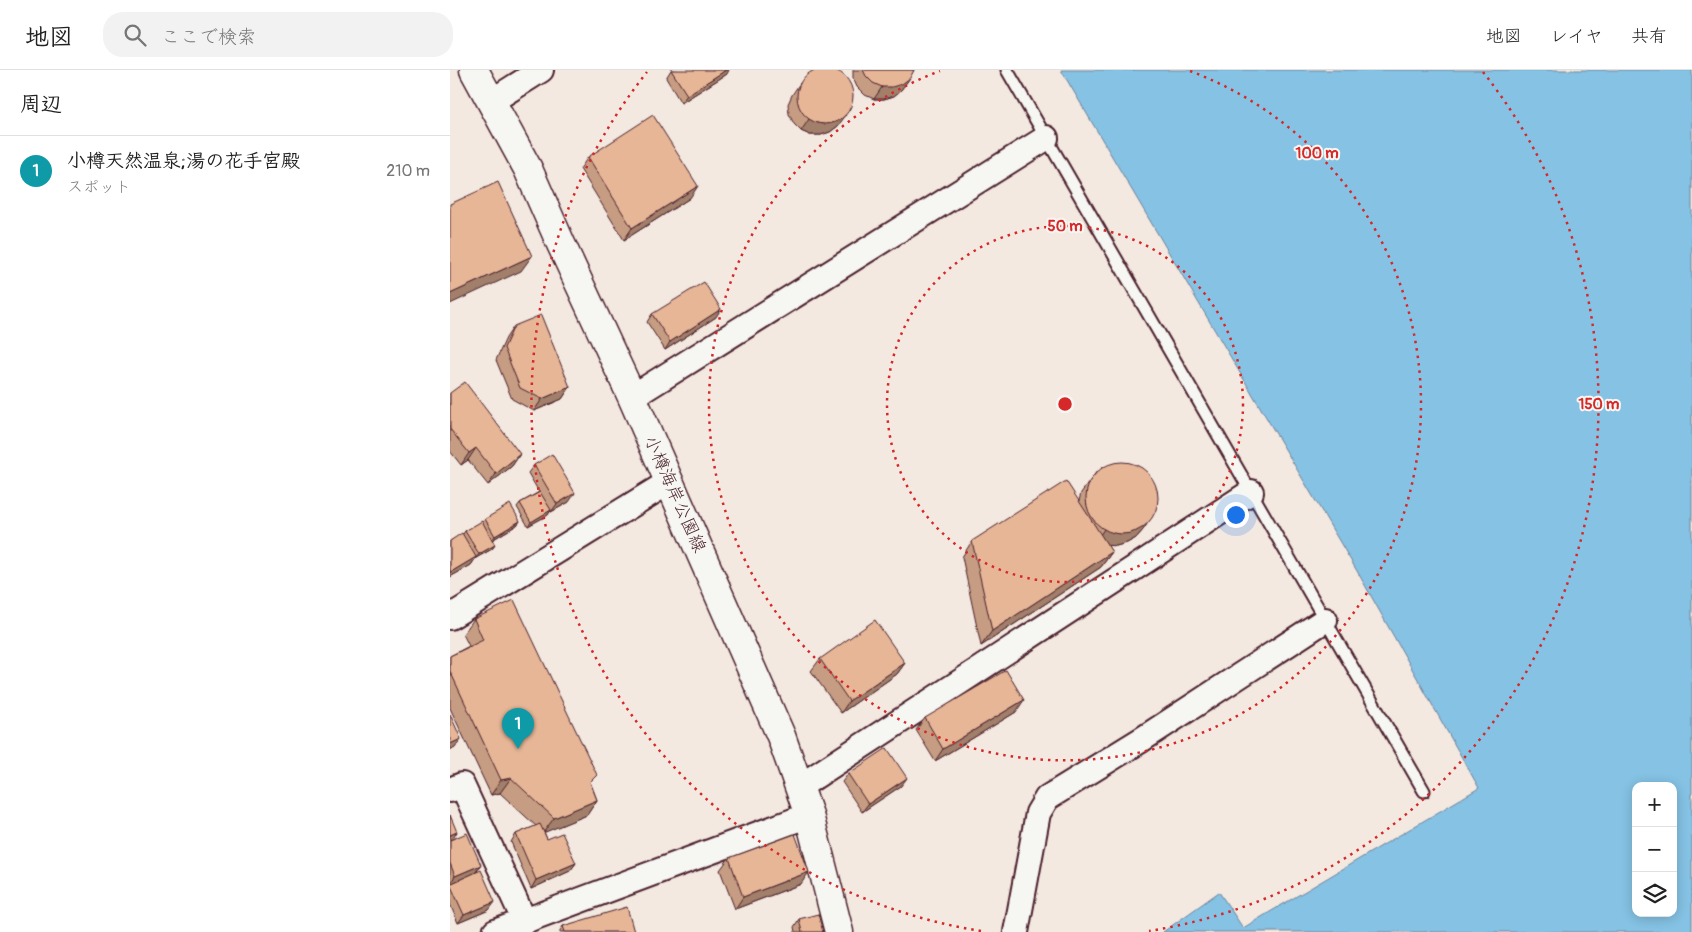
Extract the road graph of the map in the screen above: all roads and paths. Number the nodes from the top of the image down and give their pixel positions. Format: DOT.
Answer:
graph roads {
  1 [pos="474,70"];
  2 [pos="541,70"];
  3 [pos="1007,70"];
  4 [pos="492,102"];
  5 [pos="1046,138"];
  6 [pos="632,397"];
  7 [pos="669,482"];
  8 [pos="1251,492"];
  9 [pos="450,617"];
  10 [pos="1325,620"];
  11 [pos="799,787"];
  12 [pos="450,790"];
  13 [pos="1424,791"];
  14 [pos="809,815"];
  15 [pos="525,922"];
  16 [pos="495,932"];
  17 [pos="839,932"];
  18 [pos="1016,932"];
  1 -- 4 [label="main road, 小樽海岸公園線"];
  2 -- 4 [label="street"];
  3 -- 5 [label="lane"];
  4 -- 6 [label="main road, 小樽海岸公園線"];
  5 -- 6 [label="street"];
  5 -- 8 [label="lane"];
  6 -- 7 [label="main road, 小樽海岸公園線"];
  7 -- 9 [label="street"];
  7 -- 11 [label="main road, 小樽海岸公園線"];
  8 -- 10 [label="lane"];
  8 -- 11 [label="street"];
  10 -- 13 [label="lane"];
  10 -- 18 [label="street"];
  11 -- 14 [label="main road, 小樽海岸公園線"];
  12 -- 15 [label="street"];
  14 -- 15 [label="street"];
  14 -- 17 [label="main road, 小樽海岸公園線"];
  15 -- 16 [label="street"];
}
